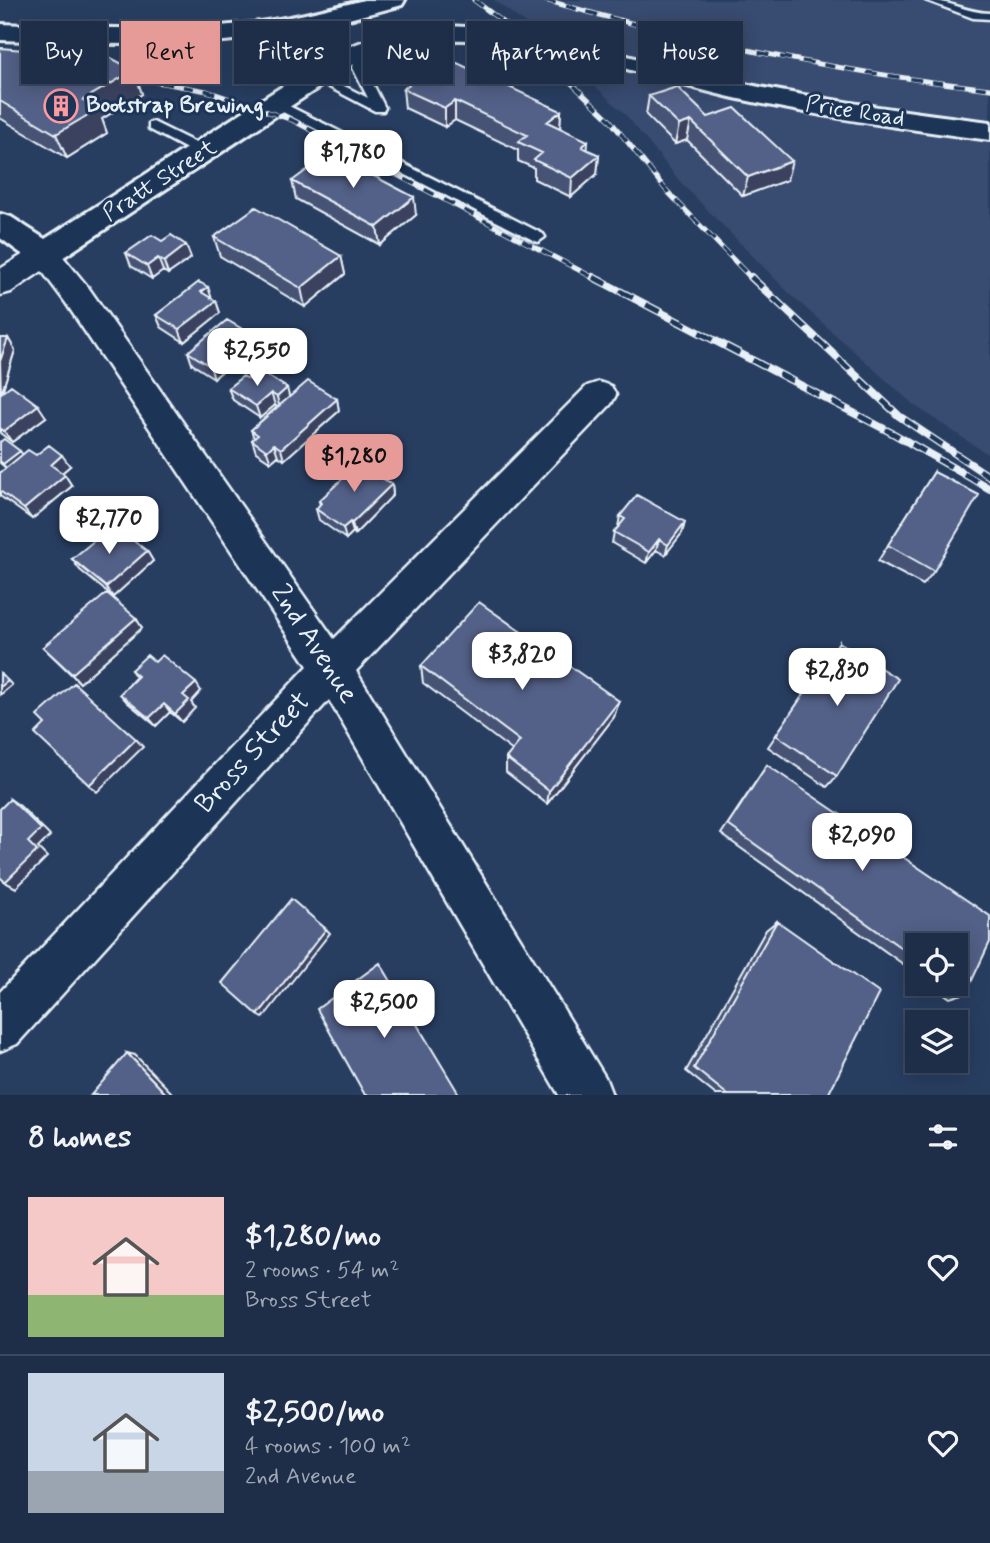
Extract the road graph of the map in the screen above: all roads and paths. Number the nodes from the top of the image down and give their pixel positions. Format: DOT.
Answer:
graph roads {
  1 [pos="393,0"];
  2 [pos="931,0"];
  3 [pos="990,16"];
  4 [pos="453,31"];
  5 [pos="8,34"];
  6 [pos="362,49"];
  7 [pos="349,57"];
  8 [pos="306,84"];
  9 [pos="330,84"];
  10 [pos="277,104"];
  11 [pos="153,126"];
  12 [pos="990,131"];
  13 [pos="203,152"];
  14 [pos="148,189"];
  15 [pos="0,211"];
  16 [pos="0,224"];
  17 [pos="538,237"];
  18 [pos="56,239"];
  19 [pos="0,284"];
  20 [pos="599,395"];
  21 [pos="332,668"];
  22 [pos="0,1027"];
  23 [pos="587,1095"];
  1 -- 5 [label="street"];
  2 -- 3 [label="lane"];
  4 -- 12 [label="street, Price Road"];
  6 -- 7 [label="street, Pratt Street"];
  6 -- 9 [label="lane"];
  8 -- 10 [label="street, Pratt Street"];
  10 -- 13 [label="street, Pratt Street"];
  10 -- 17 [label="lane"];
  11 -- 13 [label="lane"];
  13 -- 14 [label="street, Pratt Street"];
  14 -- 15 [label="street"];
  14 -- 18 [label="street, Pratt Street"];
  16 -- 18 [label="street, 2nd Avenue"];
  18 -- 19 [label="street, Pratt Street"];
  18 -- 21 [label="street, 2nd Avenue"];
  20 -- 21 [label="street, Bross Street"];
  21 -- 22 [label="street, Bross Street"];
  21 -- 23 [label="street, 2nd Avenue"];
}
